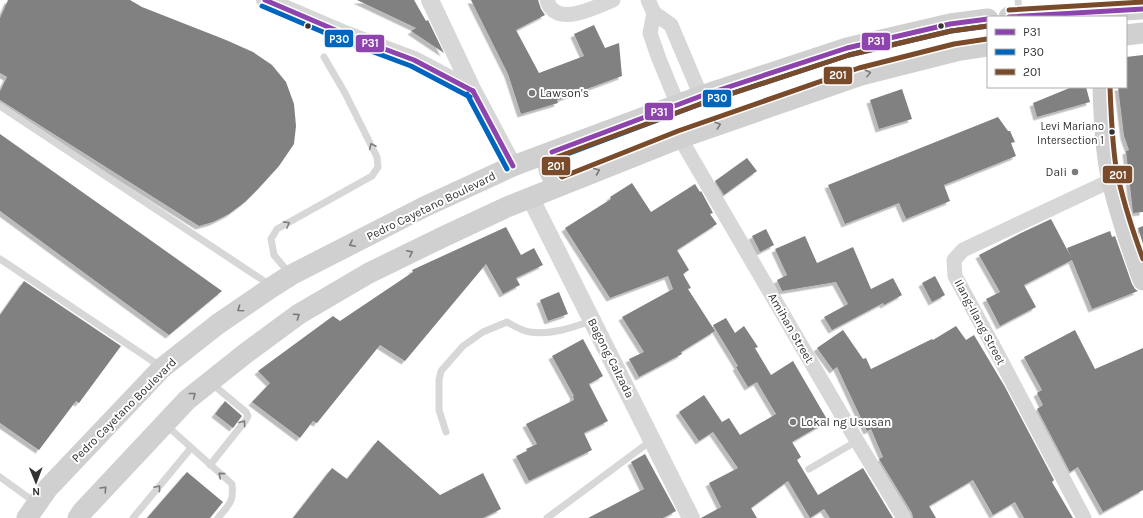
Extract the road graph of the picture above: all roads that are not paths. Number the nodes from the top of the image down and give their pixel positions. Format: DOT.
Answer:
graph roads {
  1 [pos="265,0"];
  2 [pos="430,0"];
  3 [pos="547,0"];
  4 [pos="613,0"];
  5 [pos="651,7"];
  6 [pos="1143,8"];
  7 [pos="1104,9"];
  8 [pos="1015,11"];
  9 [pos="987,19"];
  10 [pos="1143,33"];
  11 [pos="1127,35"];
  12 [pos="987,46"];
  13 [pos="324,57"];
  14 [pos="1103,88"];
  15 [pos="473,91"];
  16 [pos="701,96"];
  17 [pos="678,105"];
  18 [pos="0,106"];
  19 [pos="680,138"];
  20 [pos="552,152"];
  21 [pos="513,166"];
  22 [pos="1112,180"];
  23 [pos="561,186"];
  24 [pos="530,197"];
  25 [pos="0,259"];
  26 [pos="291,275"];
  27 [pos="1143,280"];
  28 [pos="272,287"];
  29 [pos="592,321"];
  30 [pos="162,368"];
  31 [pos="210,382"];
  32 [pos="164,424"];
  33 [pos="446,432"];
  34 [pos="652,440"];
  35 [pos="858,441"];
  36 [pos="191,448"];
  37 [pos="210,465"];
  38 [pos="809,469"];
  39 [pos="0,476"];
  40 [pos="32,511"];
  41 [pos="83,516"];
  42 [pos="133,518"];
  43 [pos="218,518"];
  44 [pos="548,518"];
  45 [pos="691,518"];
  46 [pos="904,518"];
  47 [pos="1084,518"];
  1 -- 15 [label="street"];
  2 -- 15 [label="street"];
  3 -- 4 [label="street"];
  5 -- 16 [label="street"];
  5 -- 17 [label="street"];
  6 -- 7 [label="main road"];
  7 -- 8 [label="main road"];
  9 -- 16 [label="main road, Pedro Cayetano Boulevard"];
  10 -- 11 [label="main road"];
  19 -- 12 [label="main road, one-way"];
  26 -- 13 [label="lane, one-way"];
  14 -- 22 [label="main road"];
  15 -- 21 [label="street"];
  16 -- 17 [label="main road, Pedro Cayetano Boulevard"];
  17 -- 20 [label="main road, Pedro Cayetano Boulevard"];
  18 -- 28 [label="lane"];
  23 -- 19 [label="main road, one-way"];
  19 -- 35 [label="street, Amihan Street"];
  20 -- 21 [label="main road, Pedro Cayetano Boulevard"];
  20 -- 23 [label="main road"];
  21 -- 26 [label="main road, Pedro Cayetano Boulevard, one-way"];
  22 -- 27 [label="main road"];
  22 -- 47 [label="street, Ilang-Ilang Street"];
  23 -- 24 [label="main road"];
  24 -- 29 [label="street, Bagong Calzada"];
  31 -- 24 [label="main road, one-way"];
  25 -- 30 [label="lane"];
  26 -- 28 [label="main road, Pedro Cayetano Boulevard"];
  28 -- 30 [label="main road, Pedro Cayetano Boulevard, one-way"];
  29 -- 33 [label="lane"];
  29 -- 34 [label="street, Bagong Calzada"];
  30 -- 40 [label="main road, Pedro Cayetano Boulevard"];
  32 -- 31 [label="main road, one-way"];
  37 -- 31 [label="lane, one-way"];
  32 -- 36 [label="lane"];
  41 -- 32 [label="main road, one-way"];
  34 -- 44 [label="lane"];
  34 -- 45 [label="street, Bagong Calzada"];
  35 -- 38 [label="lane"];
  35 -- 46 [label="street, Amihan Street"];
  36 -- 37 [label="lane"];
  42 -- 36 [label="lane, one-way"];
  43 -- 37 [label="lane, one-way"];
  39 -- 40 [label="lane"];
}
